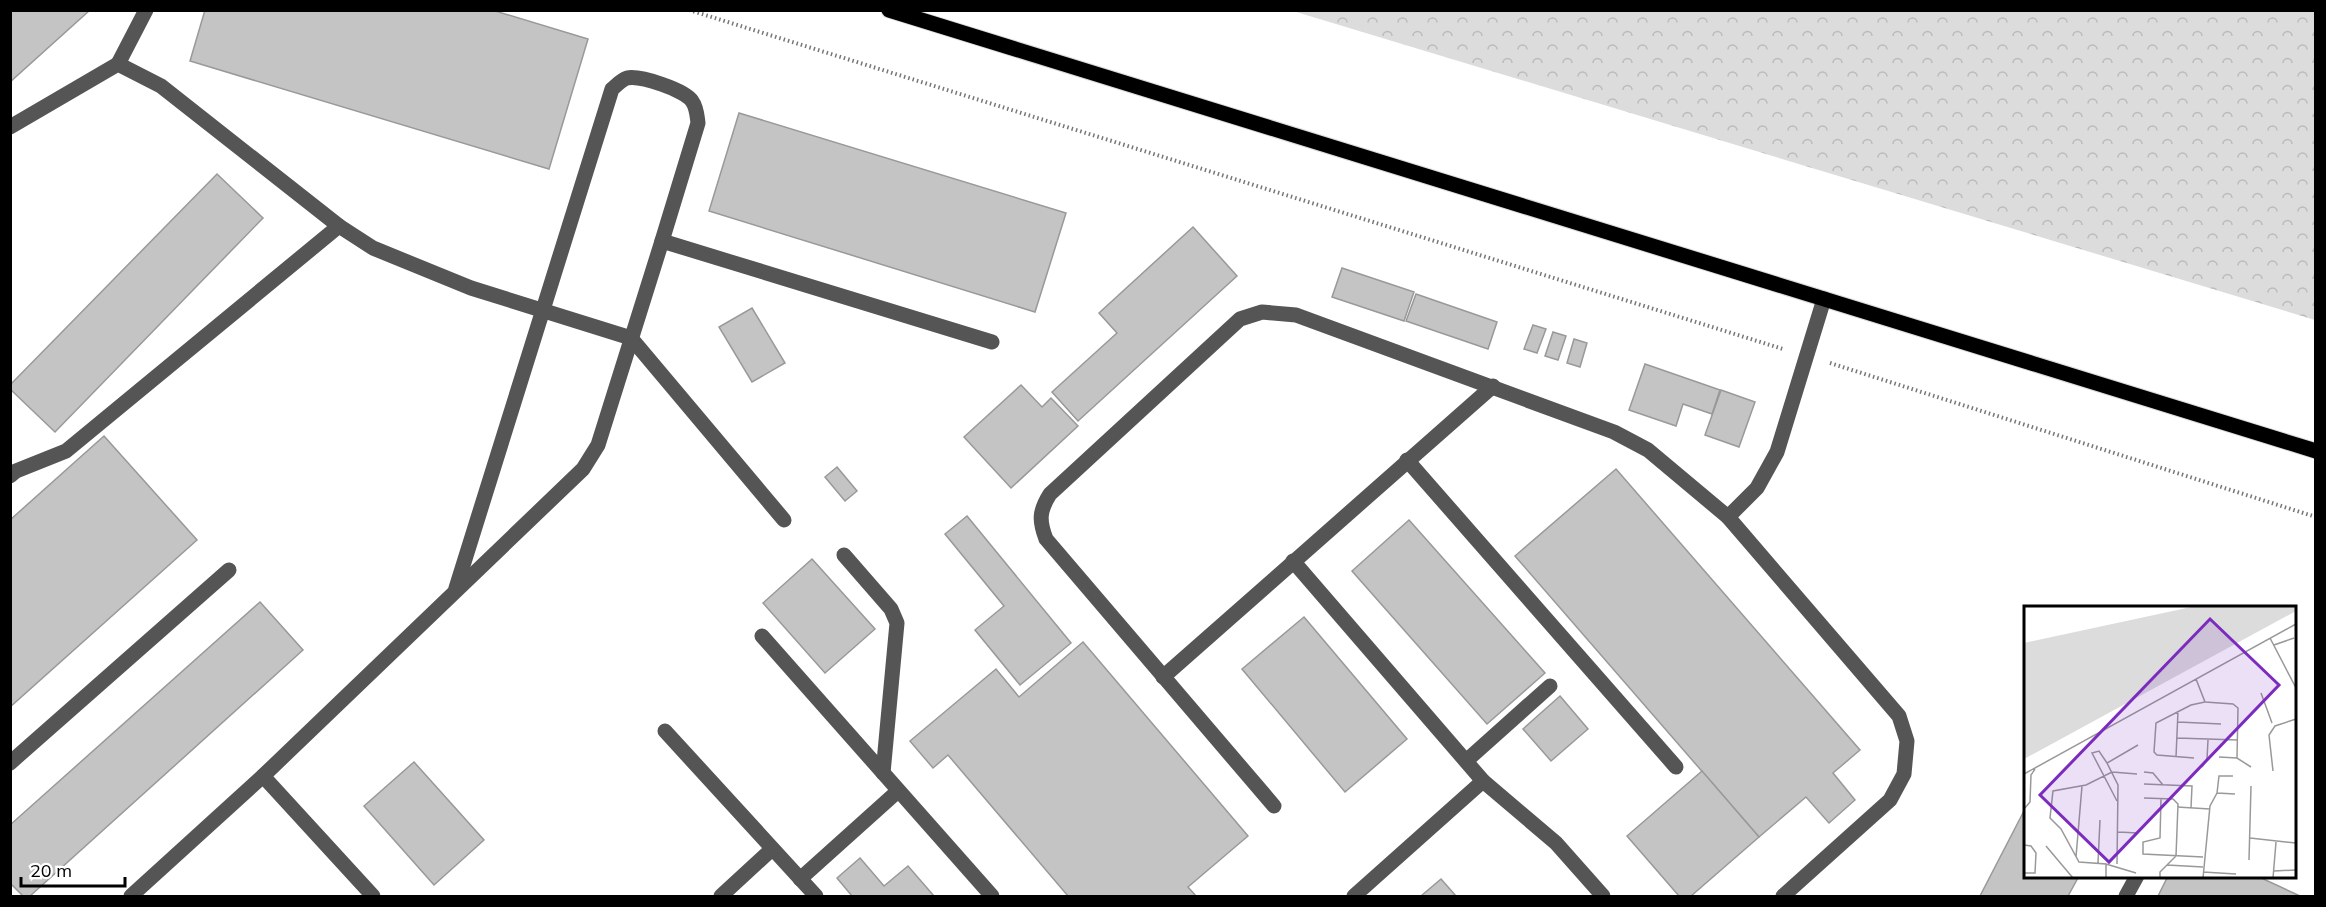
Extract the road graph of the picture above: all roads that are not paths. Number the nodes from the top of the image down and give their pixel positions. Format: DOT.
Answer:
graph roads {
  1 [pos="146,10"];
  2 [pos="890,10"];
  3 [pos="118,64"];
  4 [pos="10,127"];
  5 [pos="339,226"];
  6 [pos="662,241"];
  7 [pos="1824,300"];
  8 [pos="543,311"];
  9 [pos="631,338"];
  10 [pos="992,342"];
  11 [pos="1493,386"];
  12 [pos="2316,451"];
  13 [pos="1407,460"];
  14 [pos="12,471"];
  15 [pos="1728,517"];
  16 [pos="784,520"];
  17 [pos="844,555"];
  18 [pos="1293,561"];
  19 [pos="229,570"];
  20 [pos="455,592"];
  21 [pos="762,636"];
  22 [pos="1163,677"];
  23 [pos="1550,686"];
  24 [pos="665,731"];
  25 [pos="1466,761"];
  26 [pos="10,763"];
  27 [pos="1677,767"];
  28 [pos="883,773"];
  29 [pos="263,776"];
  30 [pos="1483,781"];
  31 [pos="898,791"];
  32 [pos="1274,806"];
  33 [pos="772,849"];
  34 [pos="2136,877"];
  35 [pos="800,879"];
  36 [pos="131,897"];
  37 [pos="373,897"];
  38 [pos="721,897"];
  39 [pos="816,897"];
  40 [pos="992,897"];
  41 [pos="1354,897"];
  42 [pos="1603,897"];
  43 [pos="1783,897"];
  44 [pos="2126,897"];
  1 -- 3 [label="lane"];
  2 -- 7 [label="main road"];
  3 -- 4 [label="lane"];
  3 -- 5 [label="lane"];
  5 -- 8 [label="lane"];
  5 -- 14 [label="lane"];
  6 -- 8 [label="lane"];
  6 -- 9 [label="lane"];
  6 -- 10 [label="lane"];
  7 -- 12 [label="main road"];
  7 -- 15 [label="lane"];
  8 -- 9 [label="lane"];
  8 -- 20 [label="lane"];
  9 -- 16 [label="lane"];
  9 -- 20 [label="lane"];
  11 -- 13 [label="lane"];
  11 -- 15 [label="lane"];
  11 -- 22 [label="lane"];
  13 -- 18 [label="lane"];
  13 -- 27 [label="lane"];
  15 -- 43 [label="lane"];
  17 -- 28 [label="lane"];
  18 -- 22 [label="lane"];
  18 -- 25 [label="lane"];
  19 -- 26 [label="lane"];
  20 -- 29 [label="lane"];
  21 -- 28 [label="lane"];
  22 -- 32 [label="lane"];
  23 -- 25 [label="lane"];
  24 -- 33 [label="lane"];
  25 -- 30 [label="lane"];
  28 -- 31 [label="lane"];
  29 -- 36 [label="lane"];
  29 -- 37 [label="lane"];
  30 -- 41 [label="lane"];
  30 -- 42 [label="lane"];
  31 -- 35 [label="lane"];
  31 -- 40 [label="lane"];
  33 -- 35 [label="lane"];
  33 -- 38 [label="lane"];
  34 -- 44 [label="lane"];
  35 -- 39 [label="lane"];
}
